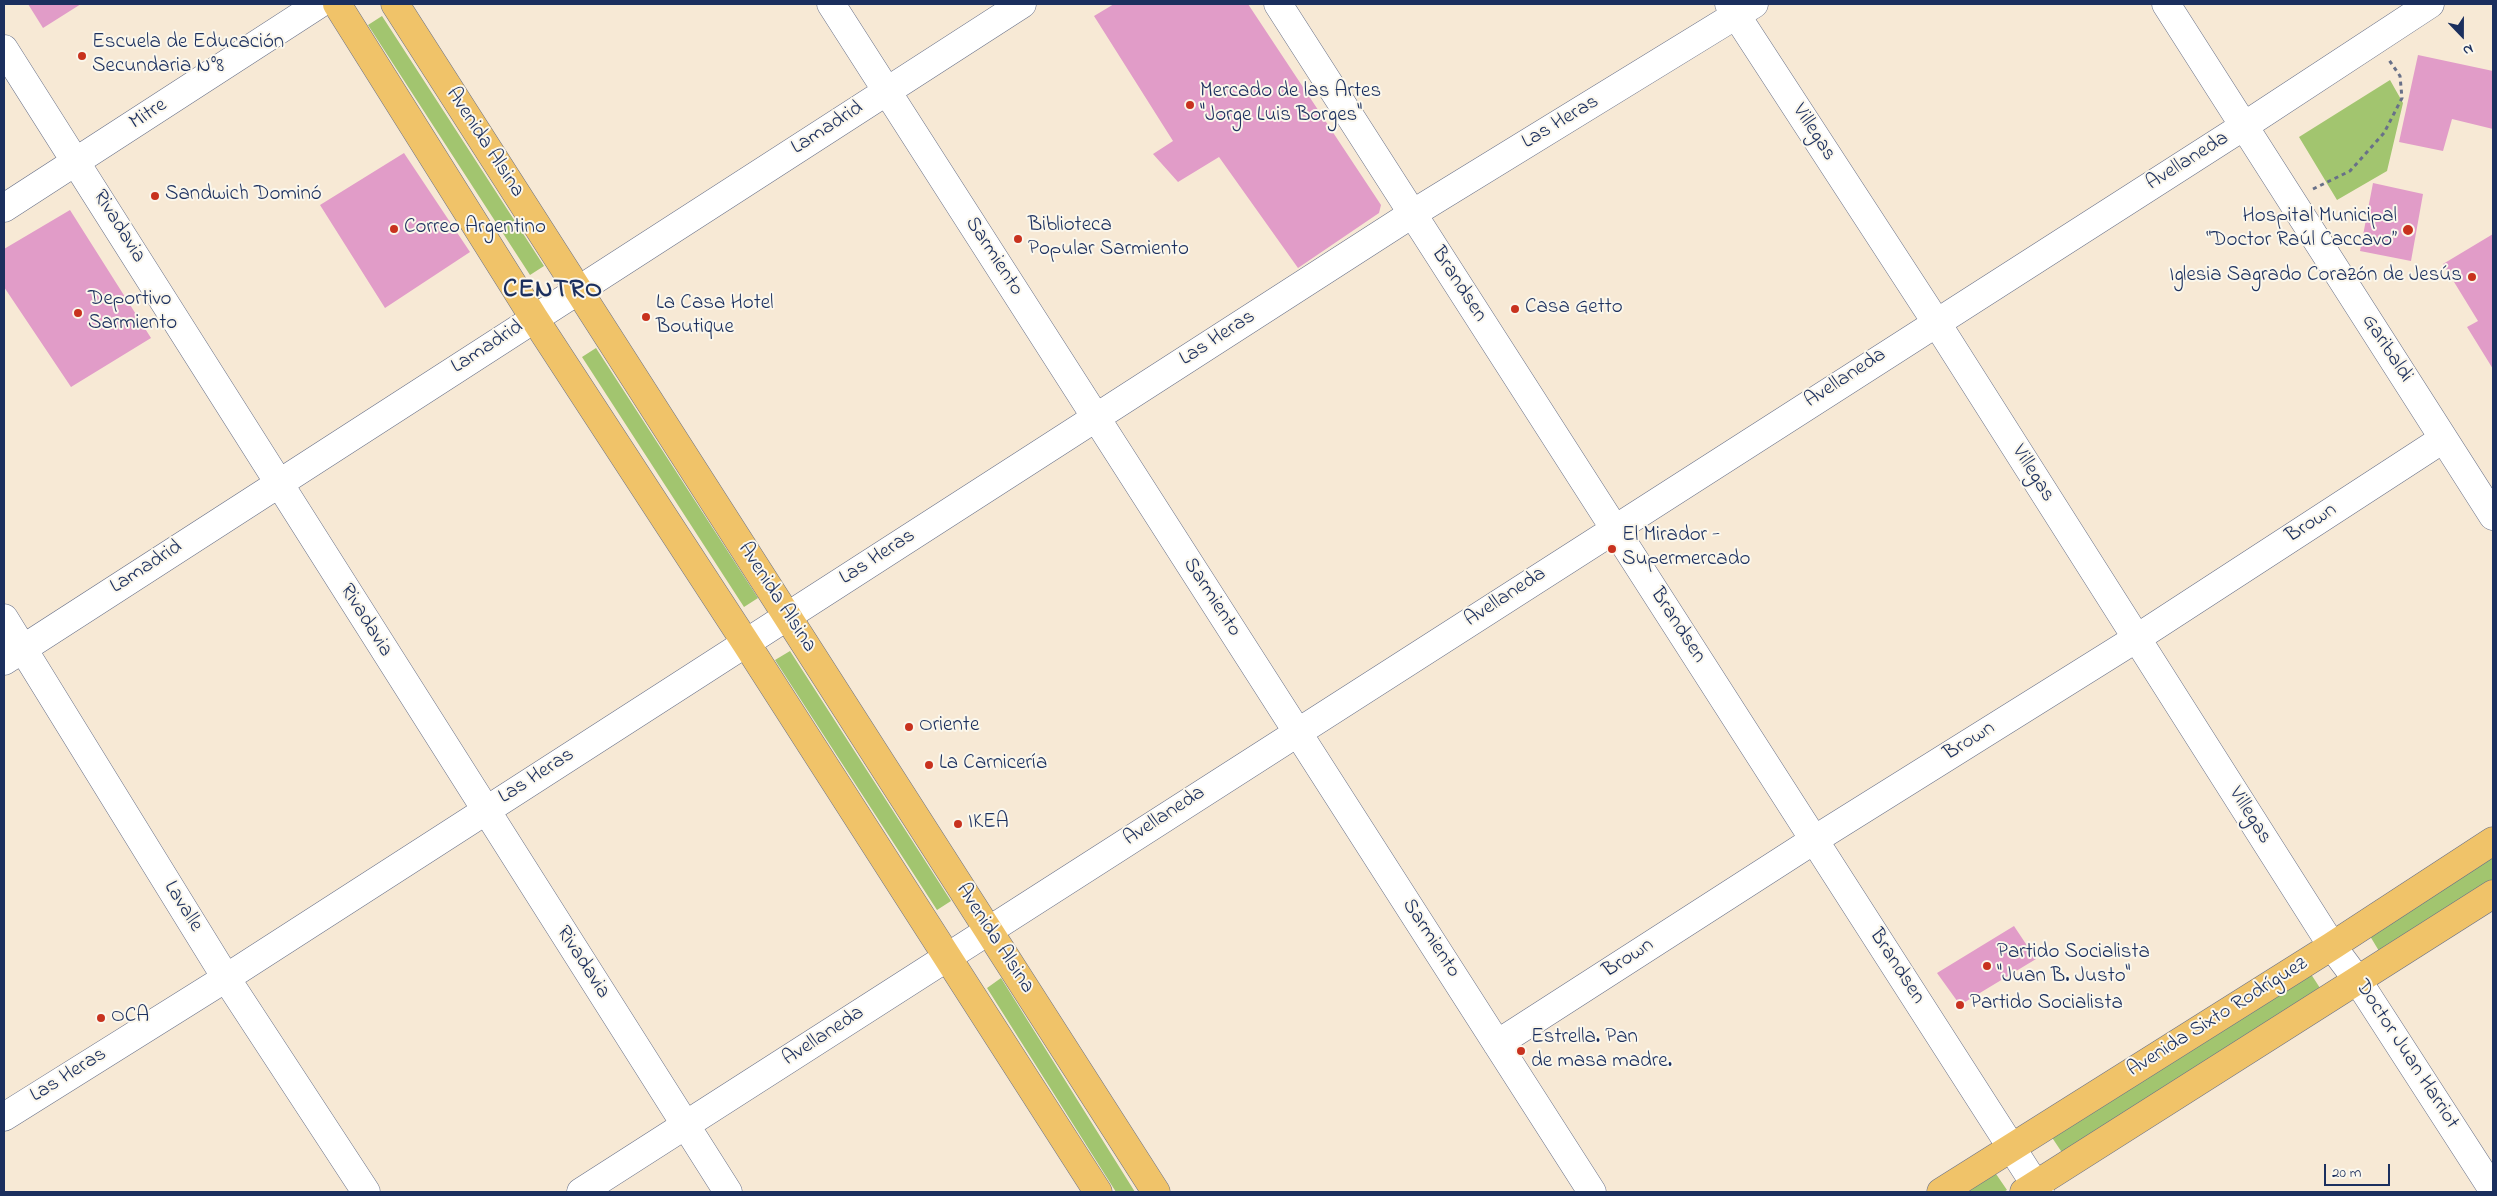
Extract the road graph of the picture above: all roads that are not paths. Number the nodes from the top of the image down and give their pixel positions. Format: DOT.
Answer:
graph roads {
  1 [pos="319,4"];
  2 [pos="337,4"];
  3 [pos="395,4"];
  4 [pos="831,4"];
  5 [pos="1022,4"];
  6 [pos="1278,4"];
  7 [pos="2166,4"];
  8 [pos="2430,4"];
  9 [pos="1740,8"];
  10 [pos="4,49"];
  11 [pos="887,91"];
  12 [pos="2244,126"];
  13 [pos="77,162"];
  14 [pos="4,208"];
  15 [pos="1412,214"];
  16 [pos="578,290"];
  17 [pos="534,318"];
  18 [pos="1936,322"];
  19 [pos="1096,418"];
  20 [pos="2443,439"];
  21 [pos="279,483"];
  22 [pos="2493,516"];
  23 [pos="1614,529"];
  24 [pos="788,616"];
  25 [pos="4,618"];
  26 [pos="2137,638"];
  27 [pos="746,643"];
  28 [pos="14,654"];
  29 [pos="1297,732"];
  30 [pos="484,811"];
  31 [pos="1814,840"];
  32 [pos="2493,841"];
  33 [pos="2493,894"];
  34 [pos="989,931"];
  35 [pos="2332,946"];
  36 [pos="948,957"];
  37 [pos="226,978"];
  38 [pos="2358,981"];
  39 [pos="1497,1044"];
  40 [pos="4,1117"];
  41 [pos="686,1126"];
  42 [pos="2012,1147"];
  43 [pos="2033,1190"];
  44 [pos="2493,1190"];
  45 [pos="366,1192"];
  46 [pos="581,1192"];
  47 [pos="728,1192"];
  48 [pos="1098,1192"];
  49 [pos="1156,1192"];
  50 [pos="1592,1192"];
  51 [pos="1941,1192"];
  1 -- 13 [label="street, Mitre"];
  2 -- 17 [label="main road"];
  3 -- 16 [label="main road, Avenida Alsina"];
  4 -- 11 [label="street, Sarmiento"];
  5 -- 11 [label="street, Lamadrid"];
  6 -- 15 [label="street, Brandsen"];
  7 -- 12 [label="street, Garibaldi"];
  8 -- 12 [label="street, Avellaneda"];
  9 -- 15 [label="street, Las Heras"];
  9 -- 18 [label="street, Villegas"];
  10 -- 13 [label="street, Rivadavia"];
  11 -- 16 [label="street, Lamadrid"];
  11 -- 19 [label="street, Sarmiento"];
  12 -- 18 [label="street, Avellaneda"];
  12 -- 20 [label="street, Garibaldi"];
  13 -- 14 [label="street, Mitre"];
  13 -- 21 [label="street, Rivadavia"];
  15 -- 19 [label="street, Las Heras"];
  15 -- 23 [label="street, Brandsen"];
  16 -- 17 [label="street, Lamadrid"];
  16 -- 24 [label="main road, Avenida Alsina"];
  17 -- 21 [label="street, Lamadrid"];
  17 -- 27 [label="main road"];
  18 -- 23 [label="street, Avellaneda"];
  18 -- 26 [label="street, Villegas"];
  19 -- 24 [label="street, Las Heras"];
  19 -- 29 [label="street, Sarmiento"];
  20 -- 22 [label="street, Garibaldi"];
  20 -- 26 [label="street, Brown"];
  21 -- 28 [label="street, Lamadrid"];
  21 -- 30 [label="street, Rivadavia"];
  23 -- 29 [label="street, Avellaneda"];
  23 -- 31 [label="street, Brandsen"];
  24 -- 27 [label="street, Las Heras"];
  24 -- 34 [label="main road, Avenida Alsina"];
  25 -- 28 [label="street, Lavalle"];
  26 -- 31 [label="street, Brown"];
  26 -- 35 [label="street, Villegas"];
  27 -- 30 [label="street, Las Heras"];
  27 -- 36 [label="main road"];
  28 -- 37 [label="street, Lavalle"];
  29 -- 34 [label="street, Avellaneda"];
  29 -- 39 [label="street, Sarmiento"];
  30 -- 37 [label="street, Las Heras"];
  30 -- 41 [label="street, Rivadavia"];
  31 -- 39 [label="street, Brown"];
  31 -- 42 [label="street, Brandsen"];
  32 -- 35 [label="main road, Avenida Sixto Rodríguez"];
  33 -- 38 [label="main road, Avenida Sixto Rodríguez"];
  34 -- 36 [label="street, Avellaneda"];
  34 -- 49 [label="main road, Avenida Alsina"];
  35 -- 38 [label="street, Doctor Juan Harriot"];
  35 -- 42 [label="main road, Avenida Sixto Rodríguez"];
  36 -- 41 [label="street, Avellaneda"];
  36 -- 48 [label="main road"];
  37 -- 40 [label="street, Las Heras"];
  37 -- 45 [label="street, Lavalle"];
  38 -- 43 [label="main road, Avenida Sixto Rodríguez"];
  38 -- 44 [label="street, Doctor Juan Harriot"];
  39 -- 50 [label="street, Sarmiento"];
  41 -- 46 [label="street, Avellaneda"];
  41 -- 47 [label="street, Rivadavia"];
  42 -- 43 [label="street, Brandsen"];
  42 -- 51 [label="main road, Avenida Sixto Rodríguez"];
}
